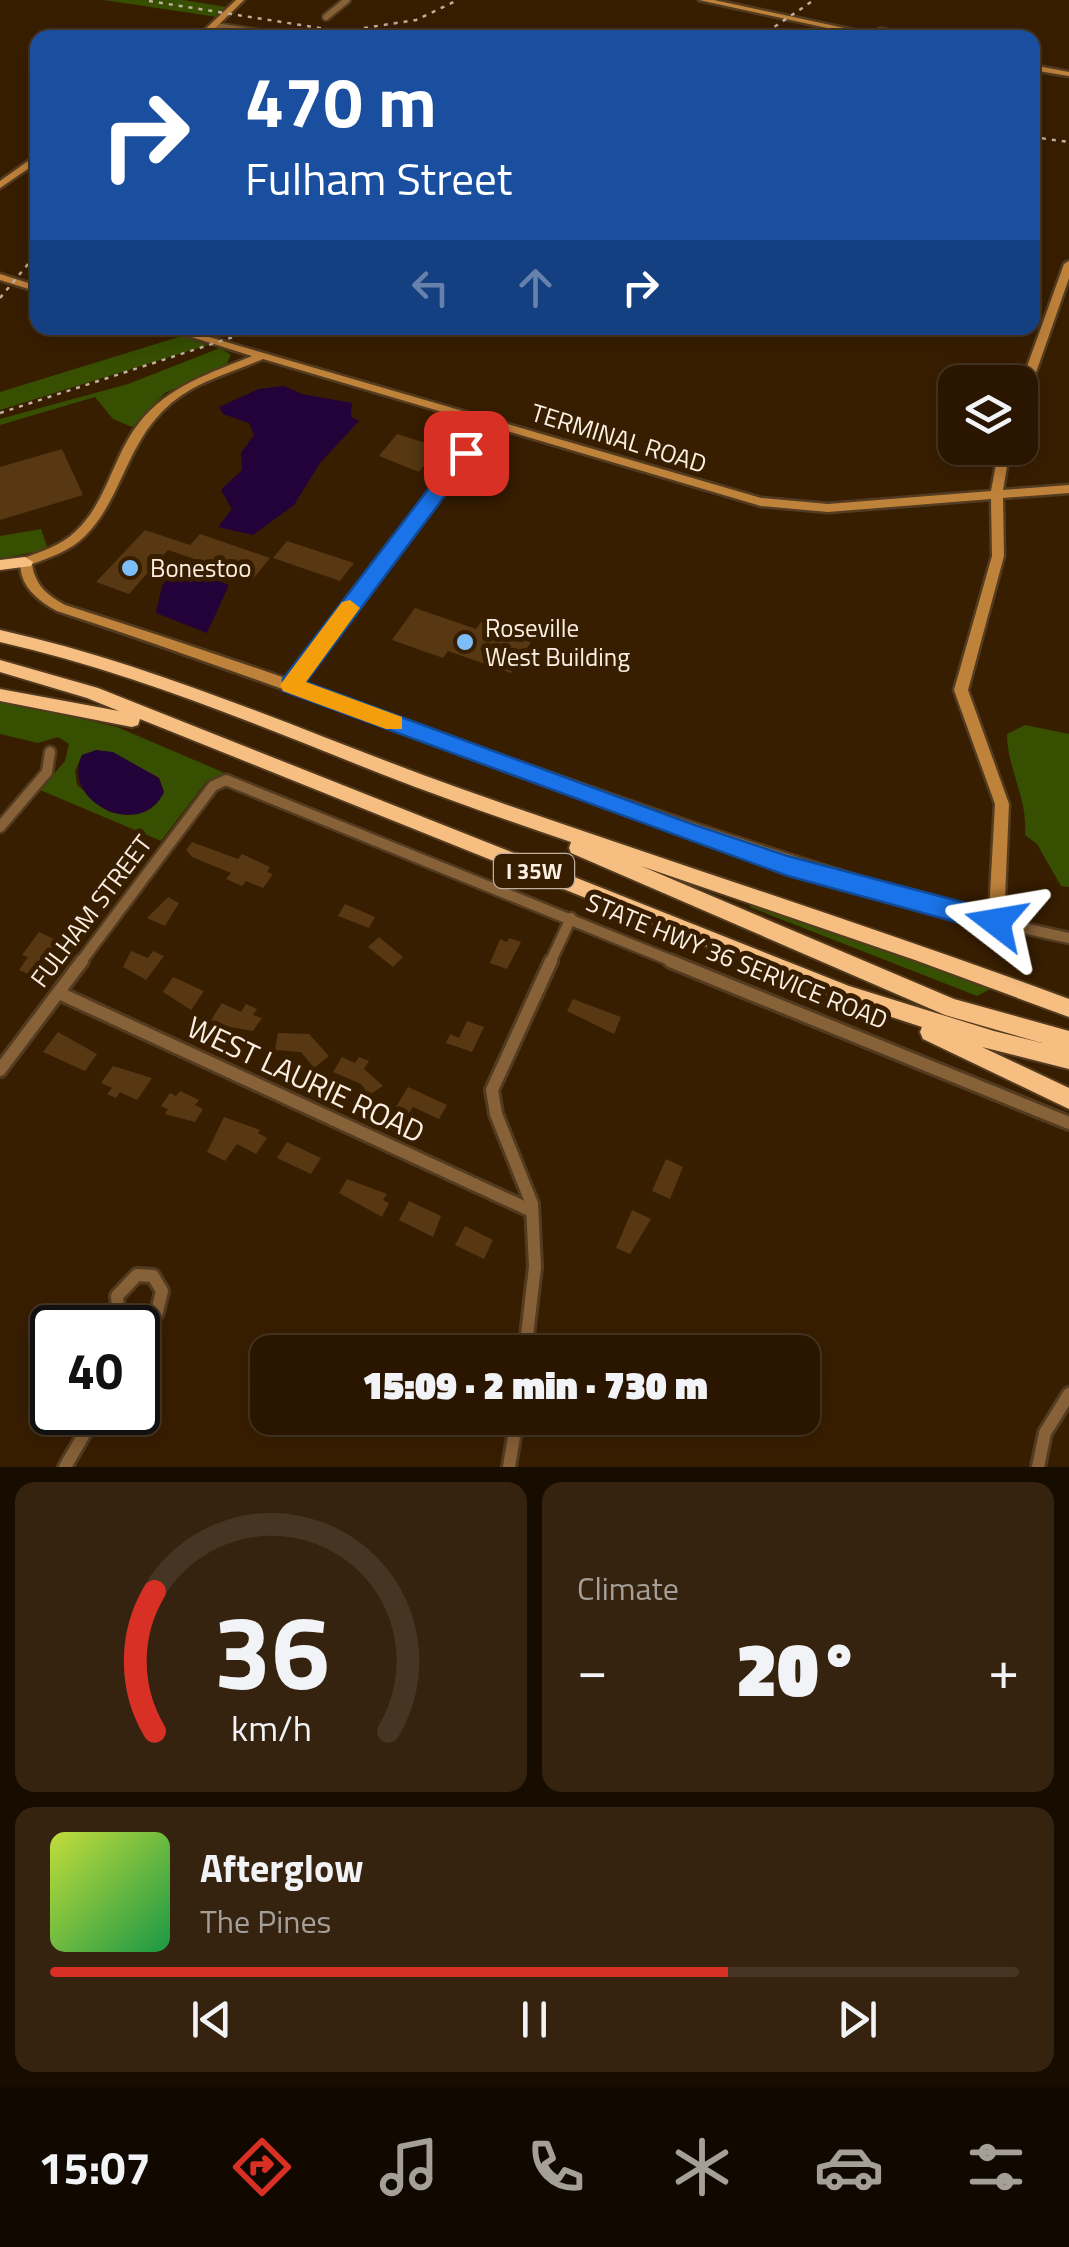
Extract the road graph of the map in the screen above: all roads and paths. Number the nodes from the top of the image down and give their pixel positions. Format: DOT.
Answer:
graph roads {
  1 [pos="240,0"];
  2 [pos="347,0"];
  3 [pos="703,0"];
  4 [pos="731,0"];
  5 [pos="326,16"];
  6 [pos="216,26"];
  7 [pos="211,30"];
  8 [pos="241,30"];
  9 [pos="848,30"];
  10 [pos="874,30"];
  11 [pos="1040,66"];
  12 [pos="1069,71"];
  13 [pos="30,163"];
  14 [pos="0,185"];
  15 [pos="1069,264"];
  16 [pos="0,277"];
  17 [pos="30,286"];
  18 [pos="192,335"];
  19 [pos="232,347"];
  20 [pos="262,356"];
  21 [pos="1033,365"];
  22 [pos="231,370"];
  23 [pos="489,423"];
  24 [pos="1002,465"];
  25 [pos="1069,489"];
  26 [pos="998,493"];
  27 [pos="25,562"];
  28 [pos="0,565"];
  29 [pos="0,636"];
  30 [pos="0,666"];
  31 [pos="291,685"];
  32 [pos="0,695"];
  33 [pos="221,747"];
  34 [pos="50,752"];
  35 [pos="220,781"];
  36 [pos="444,790"];
  37 [pos="0,827"];
  38 [pos="571,918"];
  39 [pos="996,922"];
  40 [pos="1069,938"];
  41 [pos="59,992"];
  42 [pos="847,994"];
  43 [pos="1069,1008"];
  44 [pos="1069,1040"];
  45 [pos="983,1056"];
  46 [pos="1069,1059"];
  47 [pos="0,1070"];
  48 [pos="1069,1091"];
  49 [pos="1069,1099"];
  50 [pos="1069,1123"];
  51 [pos="532,1211"];
  52 [pos="118,1305"];
  53 [pos="159,1305"];
  54 [pos="527,1335"];
  55 [pos="1069,1394"];
  56 [pos="84,1435"];
  57 [pos="514,1435"];
  58 [pos="65,1467"];
  59 [pos="509,1467"];
  60 [pos="1038,1467"];
  1 -- 6 [label="street"];
  2 -- 5 [label="street"];
  3 -- 9 [label="street"];
  4 -- 10 [label="street"];
  6 -- 7 [label="street"];
  6 -- 8 [label="street"];
  11 -- 12 [label="street"];
  13 -- 14 [label="street"];
  15 -- 21 [label="street"];
  16 -- 17 [label="street"];
  18 -- 19 [label="street, TERMINAL ROAD"];
  19 -- 20 [label="street, TERMINAL ROAD"];
  19 -- 22 [label="street"];
  20 -- 22 [label="street"];
  20 -- 23 [label="street, TERMINAL ROAD"];
  22 -- 27 [label="street"];
  23 -- 26 [label="street, TERMINAL ROAD"];
  23 -- 31 [label="street"];
  24 -- 26 [label="street"];
  25 -- 26 [label="street, TERMINAL ROAD"];
  26 -- 39 [label="street"];
  27 -- 28 [label="highway"];
  27 -- 31 [label="street"];
  29 -- 36 [label="highway, I 35W"];
  30 -- 33 [label="highway, I 35W"];
  31 -- 39 [label="street"];
  32 -- 33 [label="highway"];
  33 -- 42 [label="highway, I 35W"];
  34 -- 37 [label="street"];
  35 -- 38 [label="street, STATE HWY 36 SERVICE ROAD"];
  35 -- 41 [label="street, FULHAM STREET"];
  36 -- 43 [label="highway"];
  36 -- 44 [label="highway, I 35W"];
  38 -- 50 [label="street, STATE HWY 36 SERVICE ROAD"];
  38 -- 51 [label="street"];
  39 -- 40 [label="street"];
  41 -- 47 [label="street, FULHAM STREET"];
  41 -- 51 [label="street, WEST LAURIE ROAD"];
  42 -- 45 [label="highway"];
  42 -- 46 [label="highway, I 35W"];
  45 -- 48 [label="highway"];
  45 -- 49 [label="highway"];
  51 -- 54 [label="street"];
  52 -- 53 [label="street"];
  55 -- 60 [label="street"];
  56 -- 58 [label="street"];
  57 -- 59 [label="street"];
}
